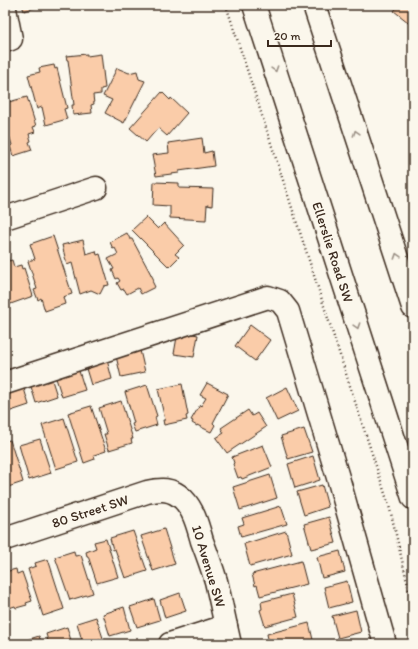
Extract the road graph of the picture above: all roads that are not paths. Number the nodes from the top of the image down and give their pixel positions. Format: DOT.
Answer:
graph roads {
  1 [pos="254,5"];
  2 [pos="314,5"];
  3 [pos="5,9"];
  4 [pos="5,41"];
  5 [pos="96,188"];
  6 [pos="5,218"];
  7 [pos="413,307"];
  8 [pos="5,383"];
  9 [pos="392,435"];
  10 [pos="413,471"];
  11 [pos="175,493"];
  12 [pos="413,498"];
  13 [pos="5,539"];
  14 [pos="228,635"];
  15 [pos="170,644"];
  16 [pos="385,644"];
  1 -- 9 [label="main road, Ellerslie Road SW, one-way"];
  7 -- 2 [label="main road, one-way"];
  3 -- 4 [label="main road"];
  5 -- 6 [label="main road"];
  8 -- 16 [label="main road"];
  9 -- 10 [label="main road"];
  9 -- 12 [label="main road, Ellerslie Road SW"];
  11 -- 13 [label="main road, 80 Street SW"];
  11 -- 14 [label="main road, 10 Avenue SW"];
  14 -- 15 [label="main road"];
}
